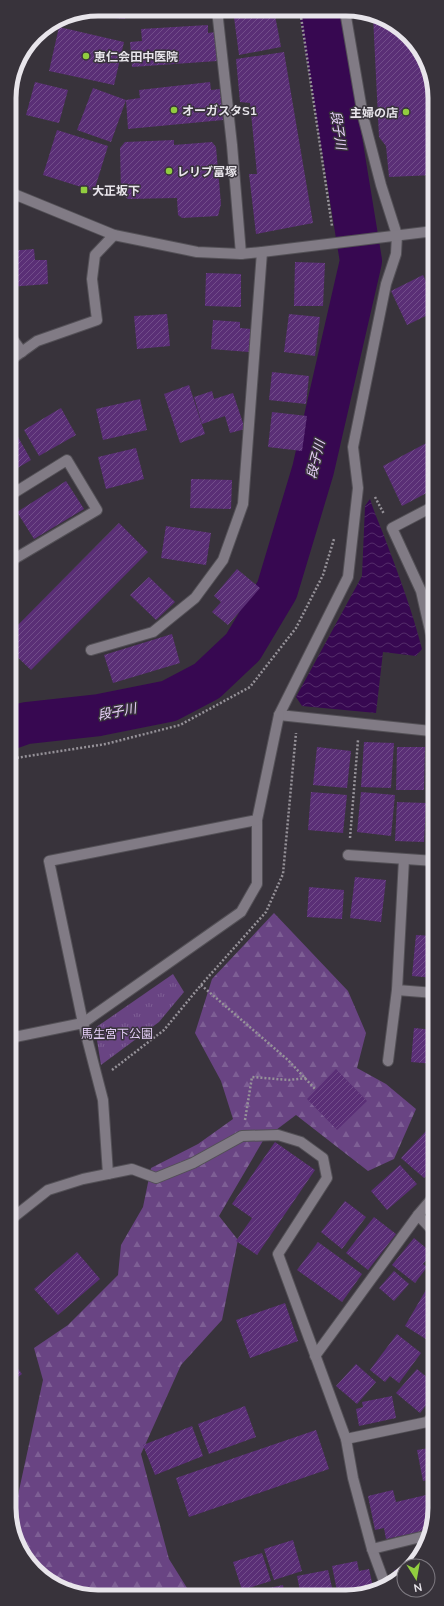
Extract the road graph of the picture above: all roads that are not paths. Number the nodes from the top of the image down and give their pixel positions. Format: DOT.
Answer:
graph roads {
  1 [pos="218,16"];
  2 [pos="346,16"];
  3 [pos="16,195"];
  4 [pos="428,231"];
  5 [pos="397,234"];
  6 [pos="114,235"];
  7 [pos="262,252"];
  8 [pos="240,254"];
  9 [pos="16,344"];
  10 [pos="22,352"];
  11 [pos="16,356"];
  12 [pos="16,492"];
  13 [pos="428,509"];
  14 [pos="16,558"];
  15 [pos="428,622"];
  16 [pos="91,650"];
  17 [pos="279,715"];
  18 [pos="428,731"];
  19 [pos="257,820"];
  20 [pos="348,855"];
  21 [pos="404,859"];
  22 [pos="428,861"];
  23 [pos="397,990"];
  24 [pos="428,992"];
  25 [pos="83,1024"];
  26 [pos="16,1037"];
  27 [pos="388,1061"];
  28 [pos="108,1174"];
  29 [pos="428,1203"];
  30 [pos="16,1215"];
  31 [pos="418,1215"];
  32 [pos="428,1226"];
  33 [pos="315,1356"];
  34 [pos="428,1421"];
  35 [pos="346,1439"];
  36 [pos="423,1536"];
  37 [pos="372,1549"];
  38 [pos="383,1581"];
  1 -- 8 [label="street"];
  2 -- 5 [label="street"];
  3 -- 6 [label="street"];
  4 -- 5 [label="street"];
  5 -- 7 [label="street"];
  5 -- 17 [label="street"];
  6 -- 8 [label="street"];
  6 -- 10 [label="street"];
  7 -- 8 [label="street"];
  7 -- 16 [label="street"];
  9 -- 10 [label="street"];
  10 -- 11 [label="street"];
  12 -- 14 [label="street"];
  13 -- 15 [label="street"];
  17 -- 18 [label="street"];
  17 -- 19 [label="street"];
  19 -- 25 [label="street"];
  19 -- 25 [label="street"];
  20 -- 21 [label="street"];
  21 -- 22 [label="street"];
  21 -- 23 [label="street"];
  23 -- 24 [label="street"];
  23 -- 27 [label="street"];
  25 -- 26 [label="street"];
  25 -- 28 [label="street"];
  28 -- 30 [label="street"];
  28 -- 33 [label="street"];
  29 -- 31 [label="street"];
  31 -- 32 [label="street"];
  31 -- 33 [label="street"];
  33 -- 35 [label="street"];
  34 -- 35 [label="street"];
  35 -- 37 [label="street"];
  36 -- 37 [label="street"];
  37 -- 38 [label="street"];
}
